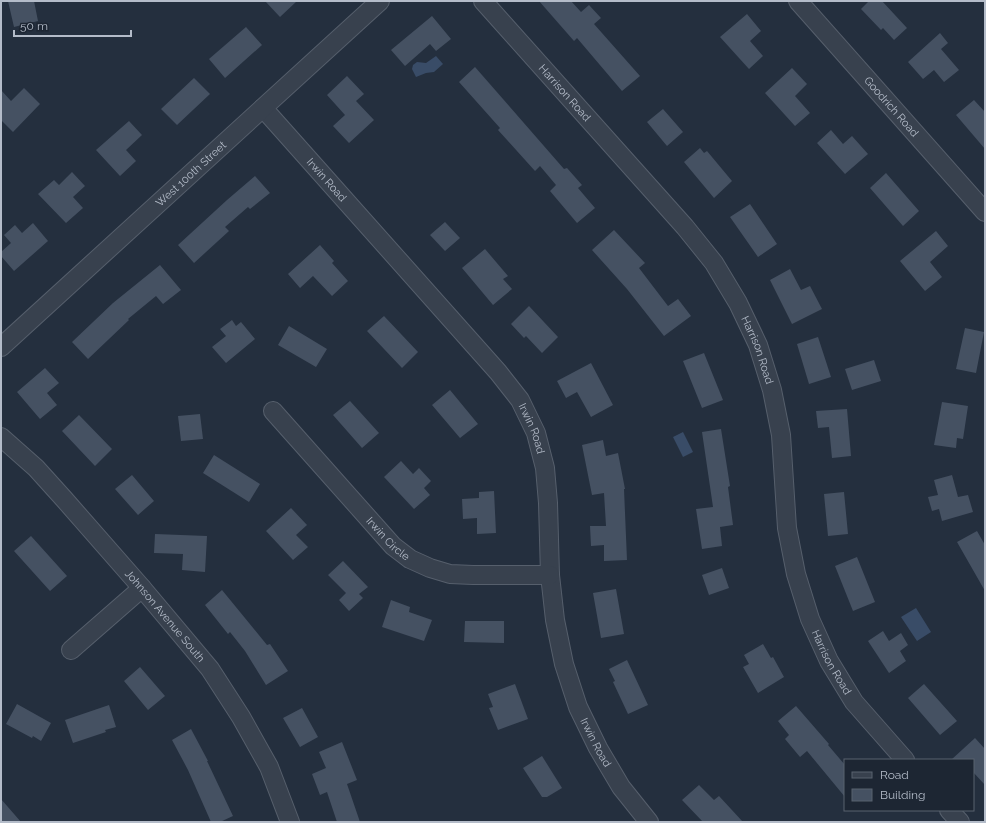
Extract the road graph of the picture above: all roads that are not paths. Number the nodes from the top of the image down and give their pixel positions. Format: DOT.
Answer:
graph roads {
  1 [pos="380,1"];
  2 [pos="483,1"];
  3 [pos="798,1"];
  4 [pos="262,108"];
  5 [pos="985,212"];
  6 [pos="1,347"];
  7 [pos="273,411"];
  8 [pos="1,437"];
  9 [pos="550,575"];
  10 [pos="142,588"];
  11 [pos="71,650"];
  12 [pos="903,759"];
  13 [pos="950,811"];
  14 [pos="290,822"];
  15 [pos="649,822"];
  16 [pos="960,822"];
  1 -- 4 [label="street, West 100th Street"];
  2 -- 12 [label="street, Harrison Road"];
  3 -- 5 [label="street, Goodrich Road"];
  4 -- 6 [label="street, West 100th Street"];
  4 -- 9 [label="street, Irwin Road"];
  7 -- 9 [label="street, Irwin Circle"];
  8 -- 10 [label="street, Johnson Avenue South"];
  9 -- 15 [label="street, Irwin Road"];
  10 -- 11 [label="street"];
  10 -- 14 [label="street, Johnson Avenue South"];
  13 -- 16 [label="street"];
}
